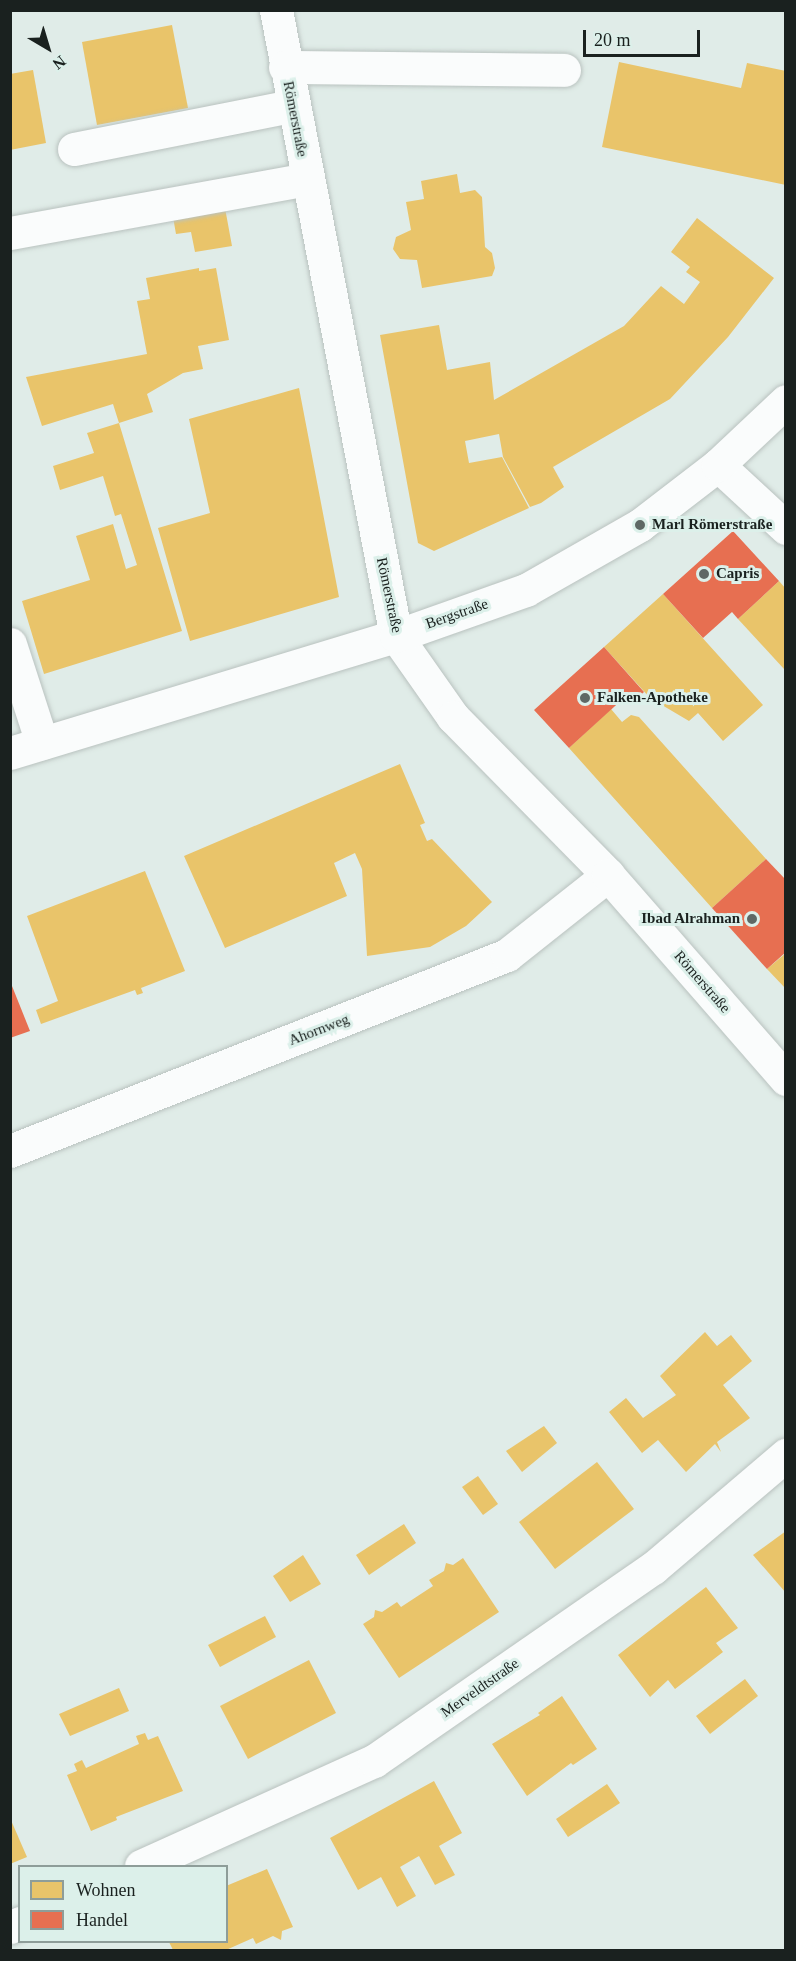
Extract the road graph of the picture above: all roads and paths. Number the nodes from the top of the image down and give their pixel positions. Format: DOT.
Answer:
graph roads {
  1 [pos="276,10"];
  2 [pos="285,67"];
  3 [pos="564,70"];
  4 [pos="292,106"];
  5 [pos="74,149"];
  6 [pos="306,179"];
  7 [pos="10,233"];
  8 [pos="786,401"];
  9 [pos="718,465"];
  10 [pos="786,528"];
  11 [pos="396,636"];
  12 [pos="10,644"];
  13 [pos="42,743"];
  14 [pos="10,753"];
  15 [pos="608,874"];
  16 [pos="786,1079"];
  17 [pos="10,1151"];
  18 [pos="786,1455"];
  19 [pos="143,1865"];
  1 -- 2 [label="street, Römerstraße"];
  2 -- 3 [label="street"];
  2 -- 4 [label="street, Römerstraße"];
  4 -- 5 [label="street"];
  4 -- 6 [label="street, Römerstraße"];
  6 -- 7 [label="street"];
  6 -- 11 [label="street, Römerstraße"];
  8 -- 9 [label="street, Bergstraße"];
  9 -- 10 [label="street"];
  9 -- 11 [label="street, Bergstraße"];
  11 -- 13 [label="street, Bergstraße"];
  11 -- 15 [label="street, Römerstraße"];
  12 -- 13 [label="street"];
  13 -- 14 [label="street, Bergstraße"];
  15 -- 16 [label="street, Römerstraße"];
  15 -- 17 [label="street, Ahornweg"];
  18 -- 19 [label="street, Merveldtstraße"];
}
